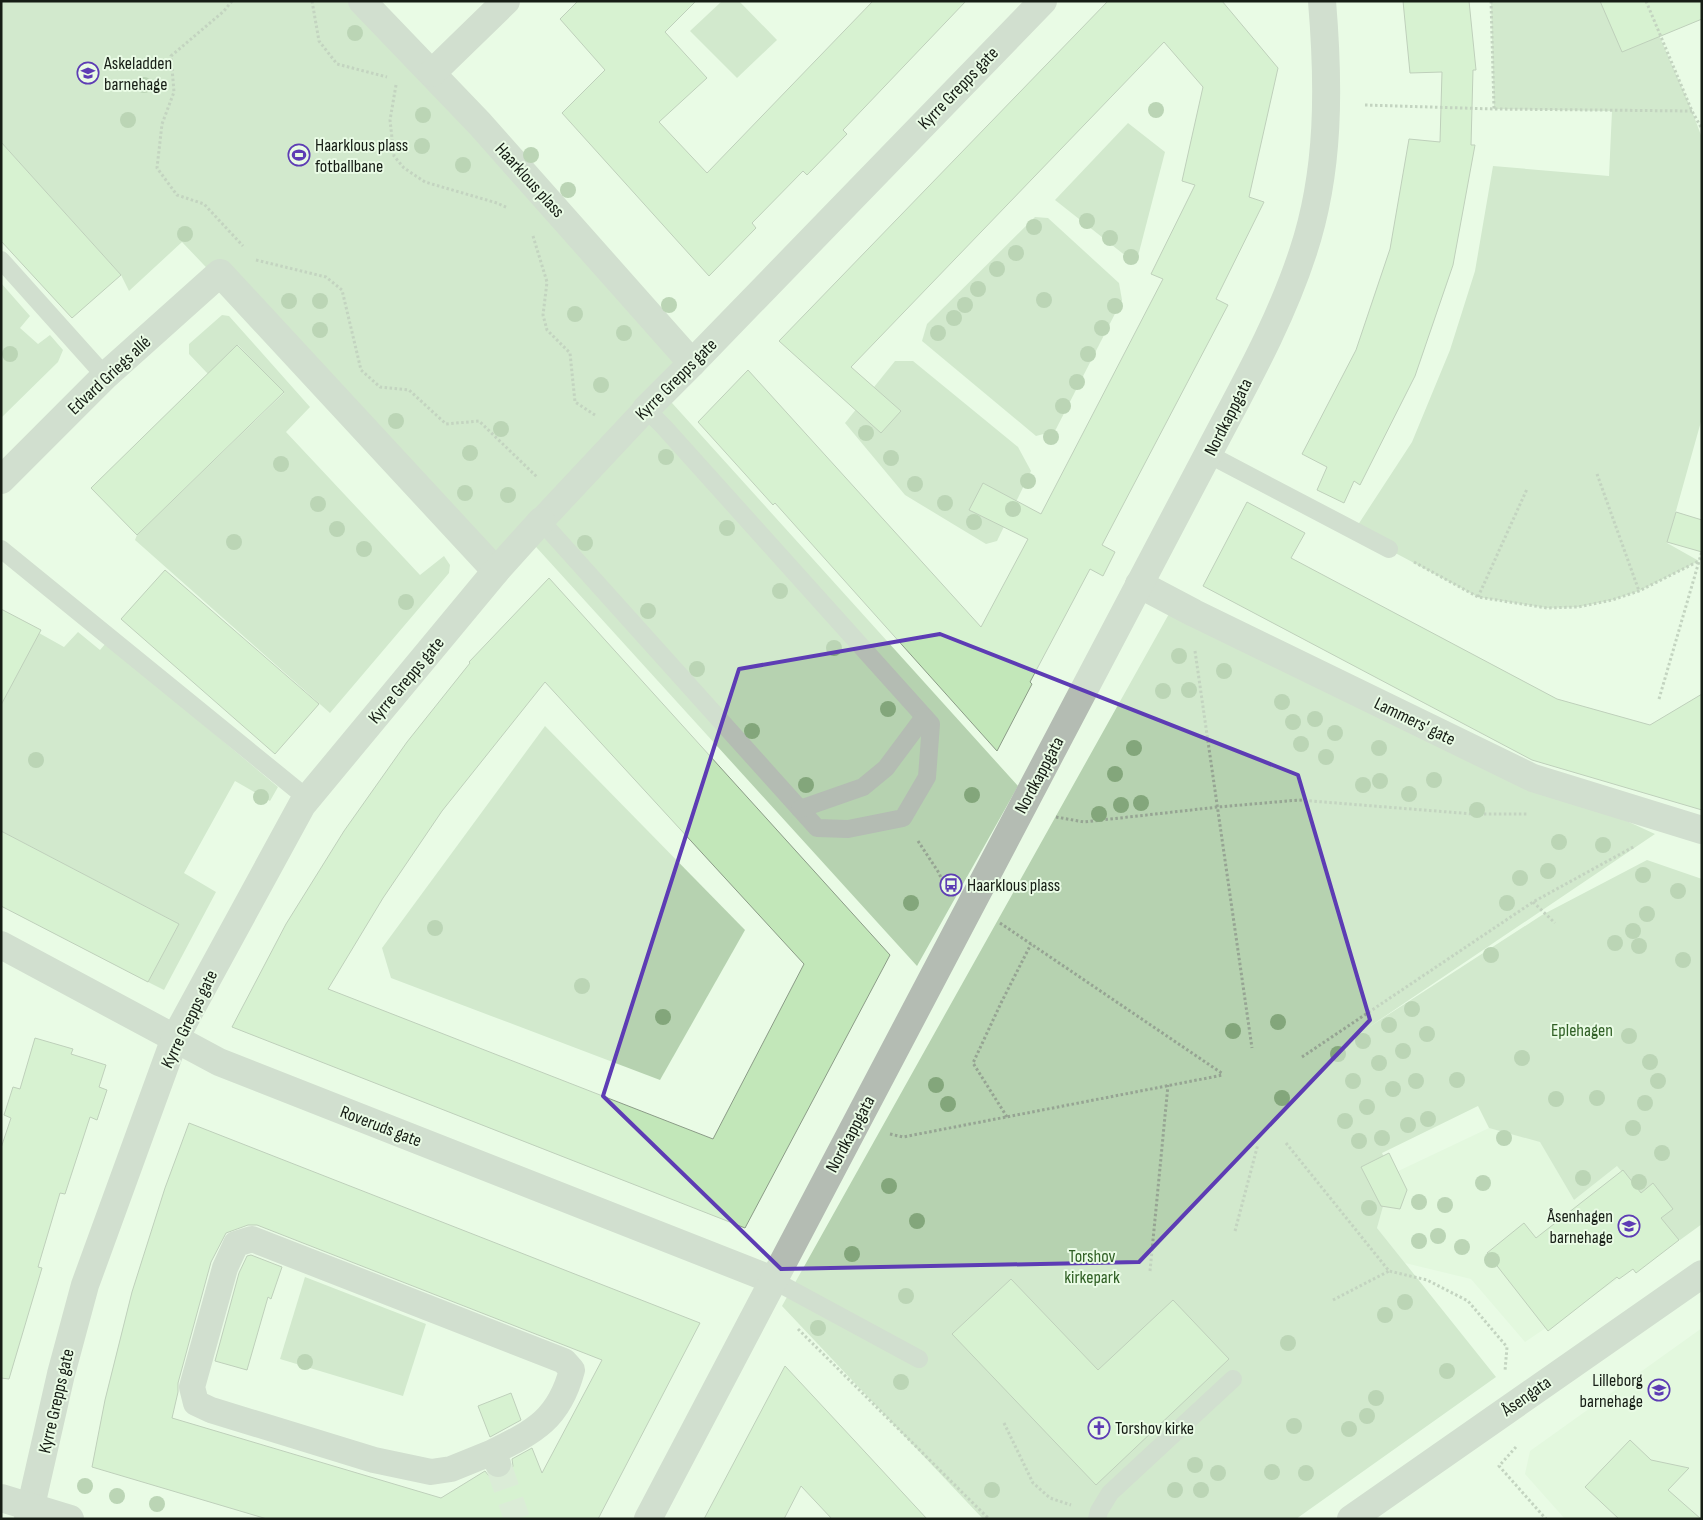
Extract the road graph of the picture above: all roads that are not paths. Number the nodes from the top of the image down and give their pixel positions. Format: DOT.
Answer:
graph roads {
  1 [pos="362,1"];
  2 [pos="506,1"];
  3 [pos="1043,1"];
  4 [pos="1322,1"];
  5 [pos="432,73"];
  6 [pos="1,260"];
  7 [pos="692,363"];
  8 [pos="106,376"];
  9 [pos="646,409"];
  10 [pos="1208,454"];
  11 [pos="1,480"];
  12 [pos="540,521"];
  13 [pos="1,549"];
  14 [pos="1389,549"];
  15 [pos="496,571"];
  16 [pos="1139,584"];
  17 [pos="924,717"];
  18 [pos="308,799"];
  19 [pos="800,809"];
  20 [pos="1702,830"];
  21 [pos="1,945"];
  22 [pos="175,1038"];
  23 [pos="1702,1274"];
  24 [pos="773,1280"];
  25 [pos="919,1359"];
  26 [pos="1233,1379"];
  27 [pos="495,1458"];
  28 [pos="1,1498"];
  29 [pos="30,1513"];
  30 [pos="1098,1515"];
  31 [pos="70,1519"];
  32 [pos="648,1519"];
  33 [pos="1351,1519"];
  1 -- 5 [label="street, Haarklous plass"];
  2 -- 5 [label="street"];
  3 -- 7 [label="street, Kyrre Grepps gate"];
  4 -- 10 [label="street, Nordkappgata"];
  5 -- 7 [label="street, Haarklous plass"];
  6 -- 8 [label="lane"];
  7 -- 9 [label="street, Kyrre Grepps gate"];
  8 -- 11 [label="street, Edvard Griegs allé"];
  8 -- 15 [label="street, Edvard Griegs allé"];
  9 -- 12 [label="street, Kyrre Grepps gate"];
  9 -- 17 [label="lane"];
  10 -- 14 [label="lane"];
  10 -- 16 [label="street, Nordkappgata"];
  12 -- 15 [label="street, Kyrre Grepps gate"];
  12 -- 19 [label="lane"];
  13 -- 18 [label="lane"];
  15 -- 18 [label="street, Kyrre Grepps gate"];
  16 -- 20 [label="street, Lammers' gate"];
  16 -- 24 [label="street, Nordkappgata"];
  17 -- 19 [label="lane"];
  17 -- 19 [label="lane"];
  18 -- 22 [label="street, Kyrre Grepps gate"];
  21 -- 22 [label="street, Roveruds gate"];
  22 -- 24 [label="street, Roveruds gate"];
  22 -- 29 [label="street, Kyrre Grepps gate"];
  23 -- 33 [label="street, Åsengata"];
  24 -- 25 [label="lane"];
  24 -- 32 [label="street, Nordkappgata"];
  26 -- 30 [label="lane"];
  27 -- 27 [label="street"];
  28 -- 29 [label="street"];
  29 -- 31 [label="street"];
}
